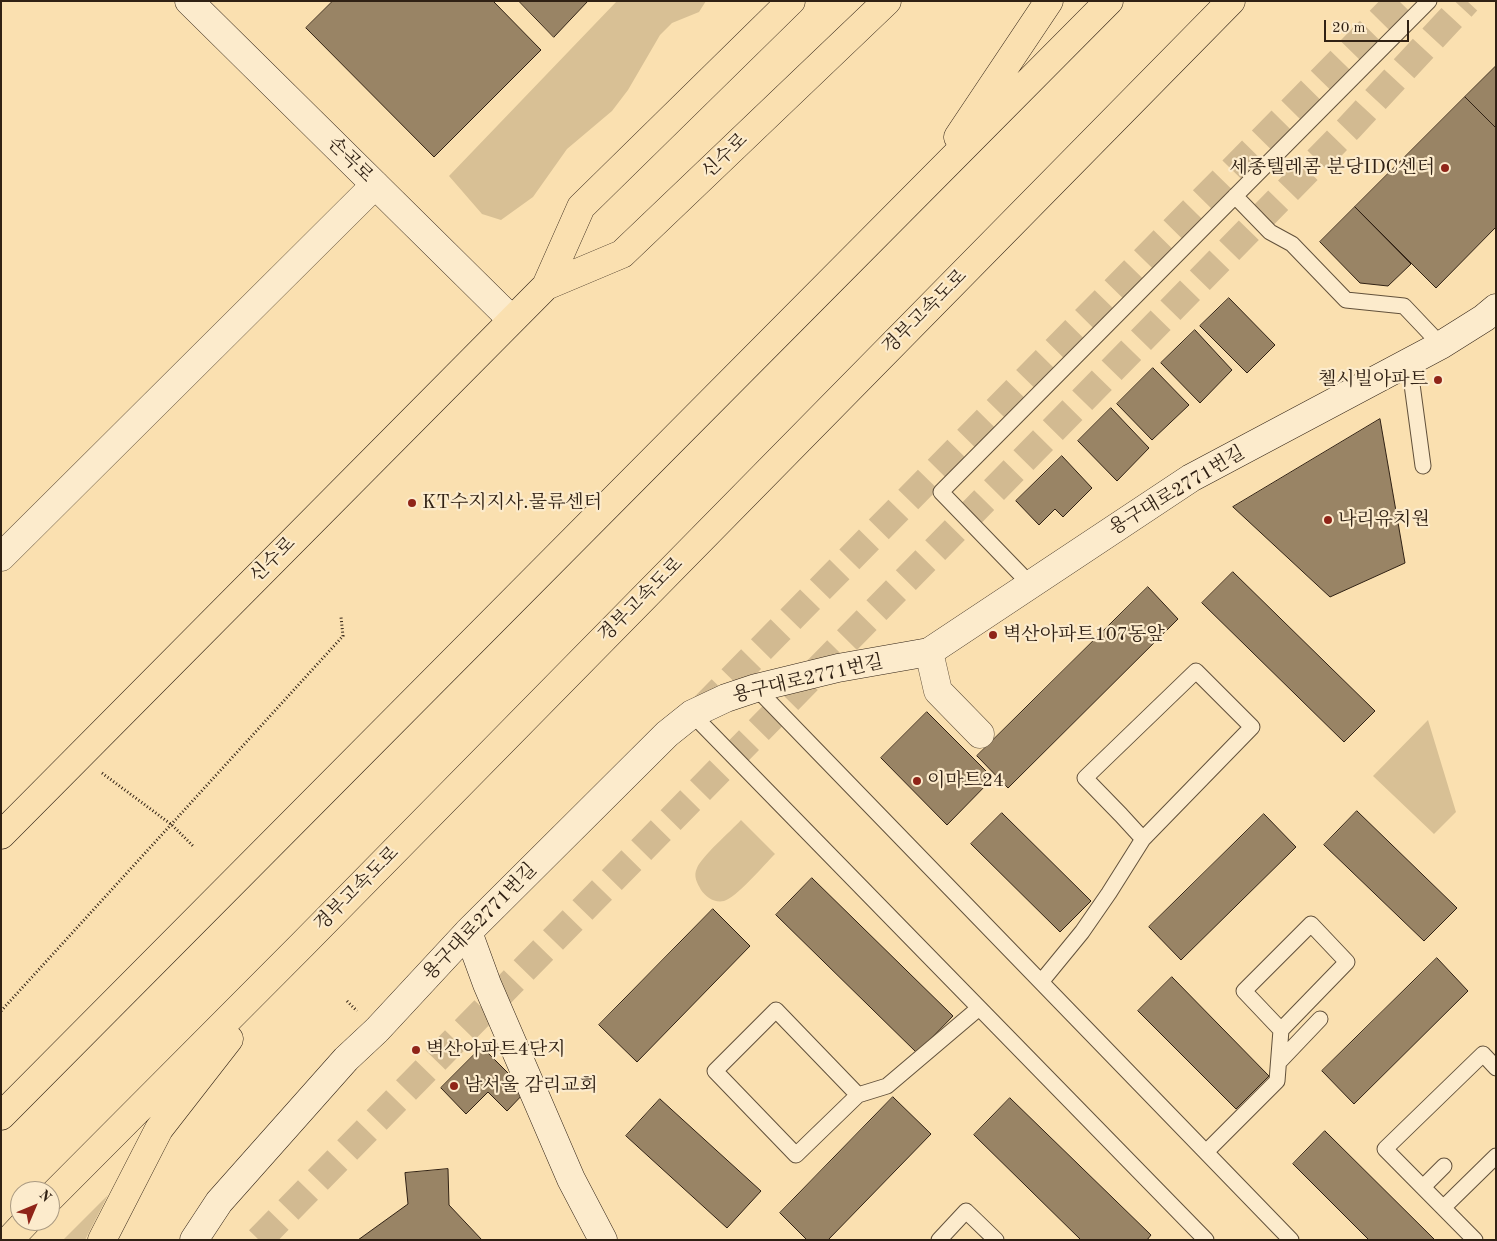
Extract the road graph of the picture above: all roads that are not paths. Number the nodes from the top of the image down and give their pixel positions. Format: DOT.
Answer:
graph roads {
  1 [pos="189,1"];
  2 [pos="791,1"];
  3 [pos="887,1"];
  4 [pos="1048,1"];
  5 [pos="1109,1"];
  6 [pos="1231,1"];
  7 [pos="1429,1"];
  8 [pos="375,185"];
  9 [pos="923,189"];
  10 [pos="1235,196"];
  11 [pos="546,286"];
  12 [pos="1496,308"];
  13 [pos="511,319"];
  14 [pos="1441,345"];
  15 [pos="1409,362"];
  16 [pos="1423,466"];
  17 [pos="1,557"];
  18 [pos="1030,584"];
  19 [pos="929,652"];
  20 [pos="756,688"];
  21 [pos="692,714"];
  22 [pos="980,734"];
  23 [pos="1,835"];
  24 [pos="1143,839"];
  25 [pos="468,932"];
  26 [pos="302,945"];
  27 [pos="1041,982"];
  28 [pos="979,1008"];
  29 [pos="1320,1019"];
  30 [pos="1281,1030"];
  31 [pos="1280,1061"];
  32 [pos="1496,1068"];
  33 [pos="858,1095"];
  34 [pos="1,1116"];
  35 [pos="1206,1152"];
  36 [pos="1496,1156"];
  37 [pos="1444,1166"];
  38 [pos="1423,1187"];
  39 [pos="60,1188"];
  40 [pos="1444,1207"];
  41 [pos="203,1236"];
  42 [pos="1201,1238"];
  43 [pos="102,1240"];
  44 [pos="603,1240"];
  45 [pos="939,1240"];
  46 [pos="996,1240"];
  47 [pos="1291,1240"];
  48 [pos="1475,1240"];
  1 -- 8 [label="street, 손곡로"];
  2 -- 11 [label="main road, 신수로"];
  3 -- 11 [label="main road, 신수로"];
  4 -- 9 [label="main road"];
  5 -- 9 [label="main road"];
  6 -- 26 [label="main road, 경부고속도로"];
  7 -- 10 [label="lane"];
  8 -- 13 [label="street, 손곡로"];
  8 -- 17 [label="street"];
  9 -- 34 [label="main road"];
  10 -- 14 [label="lane"];
  10 -- 18 [label="lane"];
  11 -- 13 [label="main road, 신수로"];
  12 -- 14 [label="street, 용구대로2771번길"];
  13 -- 23 [label="main road, 신수로"];
  14 -- 15 [label="street, 용구대로2771번길"];
  15 -- 16 [label="lane"];
  15 -- 18 [label="street, 용구대로2771번길"];
  18 -- 19 [label="street, 용구대로2771번길"];
  19 -- 20 [label="street, 용구대로2771번길"];
  19 -- 22 [label="street"];
  20 -- 21 [label="street, 용구대로2771번길"];
  20 -- 27 [label="lane"];
  21 -- 25 [label="street, 용구대로2771번길"];
  21 -- 28 [label="lane"];
  24 -- 24 [label="lane"];
  24 -- 27 [label="lane"];
  25 -- 41 [label="street, 용구대로2771번길"];
  25 -- 44 [label="street"];
  26 -- 39 [label="main road, 경부고속도로"];
  26 -- 43 [label="main road"];
  27 -- 35 [label="lane"];
  28 -- 33 [label="lane"];
  28 -- 42 [label="lane"];
  29 -- 31 [label="lane"];
  30 -- 30 [label="lane"];
  30 -- 31 [label="lane"];
  31 -- 35 [label="lane"];
  32 -- 38 [label="lane"];
  33 -- 33 [label="lane"];
  35 -- 47 [label="lane"];
  36 -- 40 [label="lane"];
  37 -- 38 [label="lane"];
  38 -- 40 [label="lane"];
  40 -- 48 [label="lane"];
  45 -- 46 [label="lane"];
}
